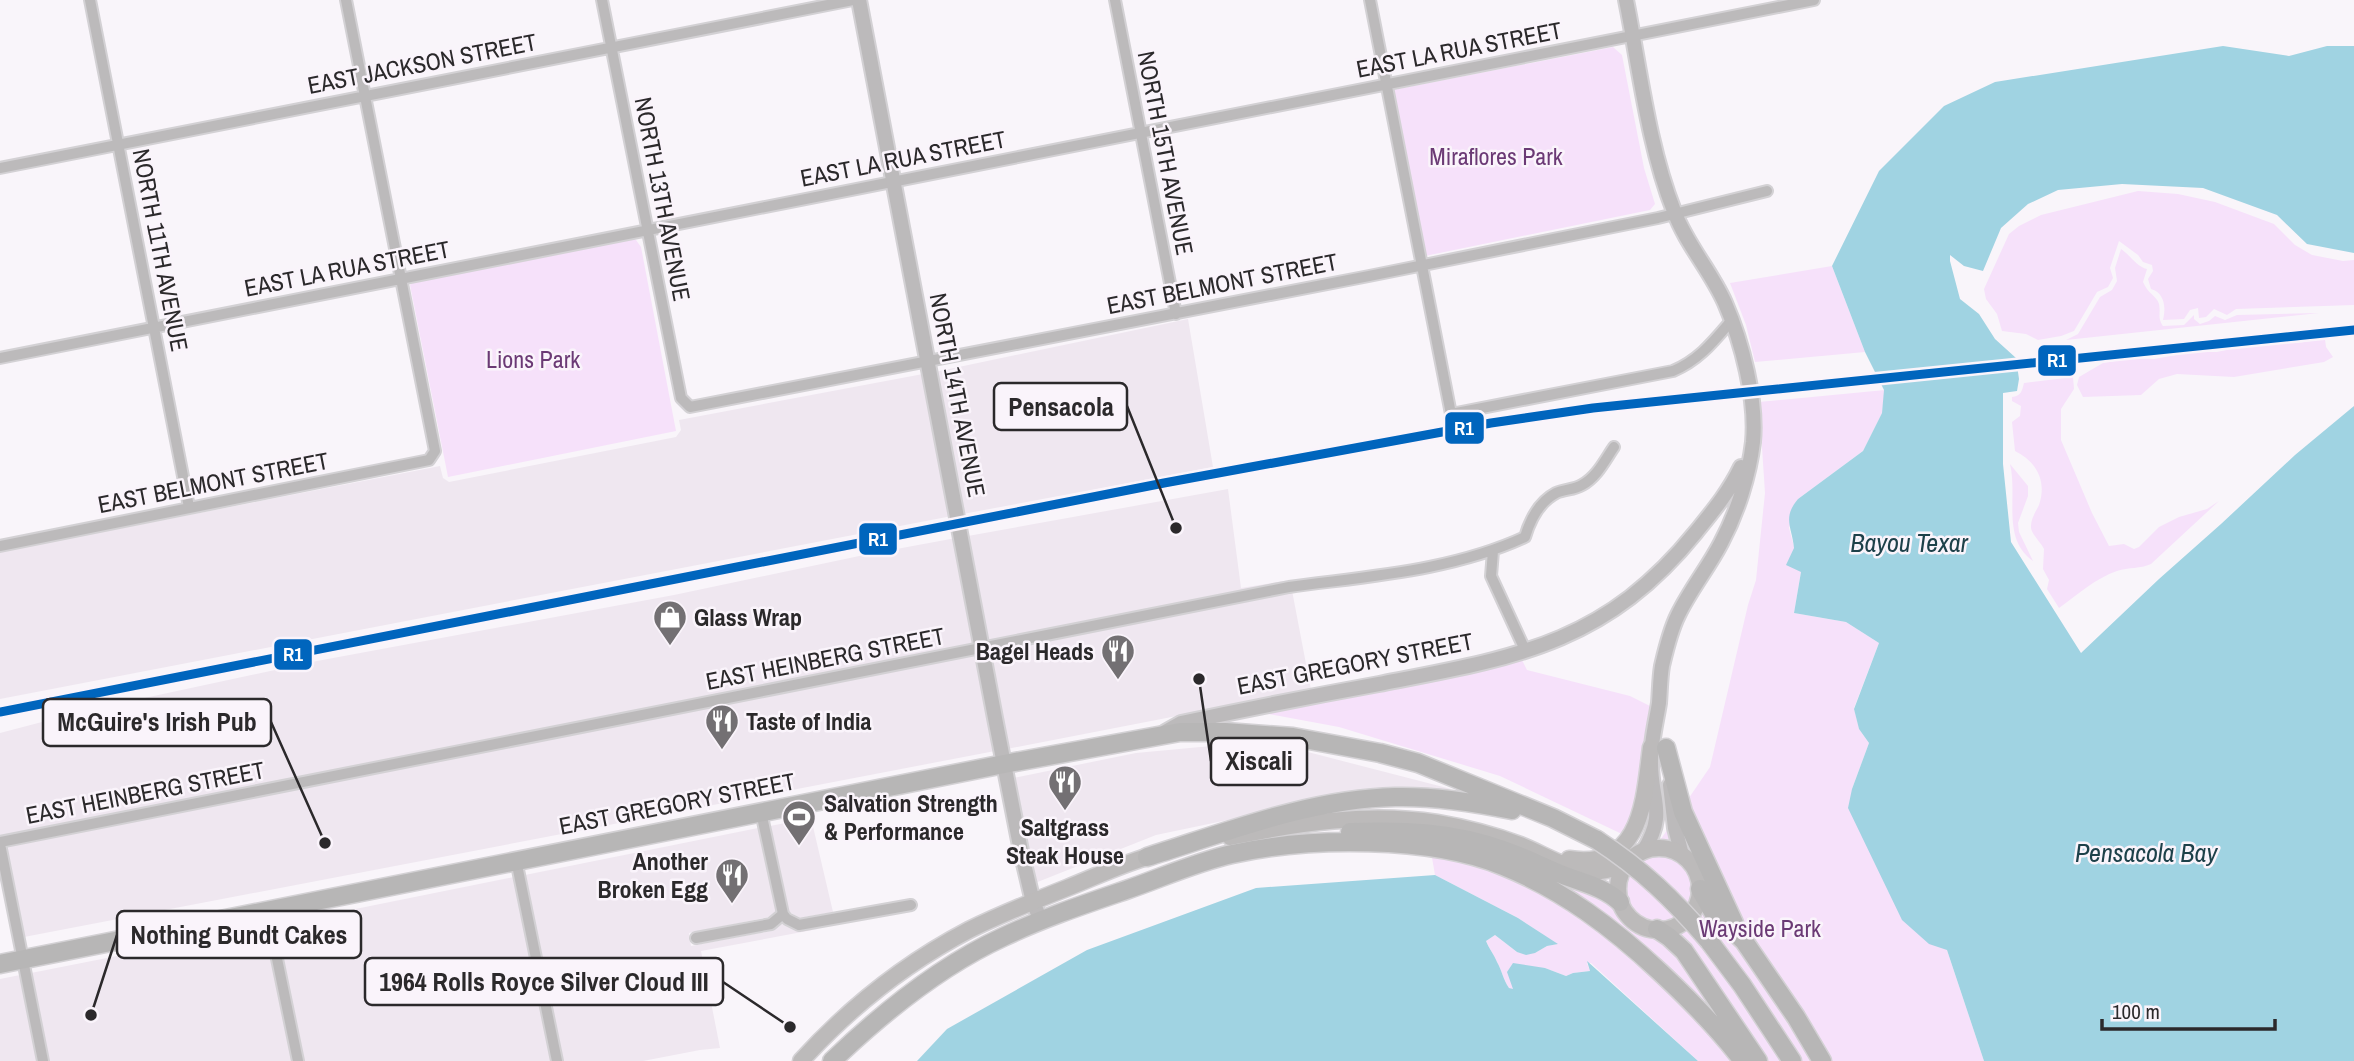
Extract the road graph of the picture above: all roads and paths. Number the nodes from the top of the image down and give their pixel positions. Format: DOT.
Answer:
graph roads {
  1 [pos="90,0"];
  2 [pos="346,0"];
  3 [pos="603,0"];
  4 [pos="853,0"];
  5 [pos="859,0"];
  6 [pos="1115,0"];
  7 [pos="1370,0"];
  8 [pos="1626,0"];
  9 [pos="1814,0"];
  10 [pos="1633,36"];
  11 [pos="612,47"];
  12 [pos="1387,84"];
  13 [pos="365,96"];
  14 [pos="1140,133"];
  15 [pos="119,144"];
  16 [pos="0,168"];
  17 [pos="894,181"];
  18 [pos="1767,191"];
  19 [pos="1675,214"];
  20 [pos="647,230"];
  21 [pos="1422,265"];
  22 [pos="401,279"];
  23 [pos="1176,314"];
  24 [pos="1731,321"];
  25 [pos="154,327"];
  26 [pos="0,358"];
  27 [pos="927,362"];
  28 [pos="685,404"];
  29 [pos="1753,440"];
  30 [pos="1614,447"];
  31 [pos="189,508"];
  32 [pos="0,546"];
  33 [pos="1493,551"];
  34 [pos="982,648"];
  35 [pos="1526,652"];
  36 [pos="1161,734"];
  37 [pos="1659,747"];
  38 [pos="1004,764"];
  39 [pos="761,812"];
  40 [pos="1553,818"];
  41 [pos="0,843"];
  42 [pos="1520,845"];
  43 [pos="1282,846"];
  44 [pos="1643,852"];
  45 [pos="1682,855"];
  46 [pos="1147,857"];
  47 [pos="516,860"];
  48 [pos="1626,864"];
  49 [pos="1700,889"];
  50 [pos="1033,902"];
  51 [pos="1620,902"];
  52 [pos="911,905"];
  53 [pos="267,910"];
  54 [pos="783,914"];
  55 [pos="1041,921"];
  56 [pos="1657,929"];
  57 [pos="696,938"];
  58 [pos="1744,942"];
  59 [pos="22,959"];
  60 [pos="0,964"];
  61 [pos="43,1061"];
  62 [pos="298,1061"];
  63 [pos="557,1061"];
  64 [pos="801,1061"];
  65 [pos="832,1061"];
  66 [pos="1743,1061"];
  67 [pos="1758,1061"];
  68 [pos="1792,1061"];
  69 [pos="1822,1061"];
  1 -- 15 [label="street, NORTH 11TH AVENUE"];
  2 -- 13 [label="street"];
  3 -- 11 [label="street, NORTH 13TH AVENUE"];
  4 -- 11 [label="street, EAST JACKSON STREET"];
  5 -- 17 [label="street, NORTH 14TH AVENUE"];
  6 -- 14 [label="street, NORTH 15TH AVENUE"];
  7 -- 12 [label="street"];
  8 -- 10 [label="street"];
  9 -- 10 [label="street, EAST LA RUA STREET"];
  10 -- 12 [label="street, EAST LA RUA STREET"];
  10 -- 19 [label="street"];
  11 -- 13 [label="street, EAST JACKSON STREET"];
  11 -- 20 [label="street, NORTH 13TH AVENUE"];
  12 -- 14 [label="street, EAST LA RUA STREET"];
  12 -- 21 [label="street"];
  13 -- 15 [label="street, EAST JACKSON STREET"];
  13 -- 22 [label="street"];
  14 -- 17 [label="street, EAST LA RUA STREET"];
  14 -- 23 [label="street, NORTH 15TH AVENUE"];
  15 -- 16 [label="street, EAST JACKSON STREET"];
  15 -- 25 [label="street, NORTH 11TH AVENUE"];
  17 -- 20 [label="street, EAST LA RUA STREET"];
  17 -- 27 [label="street, NORTH 14TH AVENUE"];
  18 -- 19 [label="street, EAST BELMONT STREET"];
  19 -- 21 [label="street, EAST BELMONT STREET"];
  19 -- 24 [label="street"];
  20 -- 22 [label="street, EAST LA RUA STREET"];
  20 -- 28 [label="street, NORTH 13TH AVENUE"];
  21 -- 23 [label="street, EAST BELMONT STREET"];
  21 -- 24 [label="street"];
  22 -- 25 [label="street, EAST LA RUA STREET"];
  22 -- 31 [label="street, EAST BELMONT STREET"];
  23 -- 27 [label="street, EAST BELMONT STREET"];
  24 -- 29 [label="street"];
  25 -- 26 [label="street, EAST LA RUA STREET"];
  25 -- 31 [label="street, NORTH 11TH AVENUE"];
  27 -- 28 [label="street, EAST BELMONT STREET"];
  27 -- 34 [label="street, NORTH 14TH AVENUE"];
  29 -- 35 [label="street, EAST GREGORY STREET"];
  29 -- 37 [label="street"];
  30 -- 33 [label="street, EAST HEINBERG STREET"];
  31 -- 32 [label="street, EAST BELMONT STREET"];
  33 -- 34 [label="street, EAST HEINBERG STREET"];
  33 -- 35 [label="street"];
  34 -- 38 [label="street, NORTH 14TH AVENUE"];
  34 -- 41 [label="street, EAST HEINBERG STREET"];
  35 -- 36 [label="street, EAST GREGORY STREET"];
  36 -- 38 [label="highway, EAST GREGORY STREET"];
  36 -- 40 [label="highway"];
  37 -- 42 [label="main road"];
  37 -- 44 [label="street"];
  37 -- 45 [label="street"];
  37 -- 58 [label="highway"];
  38 -- 39 [label="highway, EAST GREGORY STREET"];
  38 -- 50 [label="street, NORTH 14TH AVENUE"];
  39 -- 47 [label="highway, EAST GREGORY STREET"];
  39 -- 54 [label="street"];
  40 -- 46 [label="highway"];
  40 -- 68 [label="highway, bridge"];
  41 -- 59 [label="street"];
  42 -- 46 [label="main road"];
  42 -- 48 [label="main road"];
  43 -- 51 [label="highway"];
  43 -- 55 [label="highway"];
  43 -- 66 [label="highway"];
  44 -- 45 [label="main road"];
  44 -- 48 [label="main road"];
  45 -- 49 [label="main road"];
  46 -- 50 [label="main road"];
  47 -- 53 [label="highway, EAST GREGORY STREET"];
  47 -- 63 [label="street"];
  48 -- 51 [label="main road"];
  49 -- 56 [label="main road"];
  49 -- 58 [label="highway"];
  50 -- 55 [label="street, NORTH 14TH AVENUE"];
  50 -- 64 [label="main road"];
  51 -- 56 [label="main road"];
  52 -- 54 [label="street"];
  53 -- 59 [label="highway, EAST GREGORY STREET"];
  53 -- 62 [label="street"];
  54 -- 57 [label="street"];
  55 -- 65 [label="highway"];
  56 -- 67 [label="highway"];
  58 -- 69 [label="highway"];
  59 -- 60 [label="highway, EAST GREGORY STREET"];
  59 -- 61 [label="street"];
}
